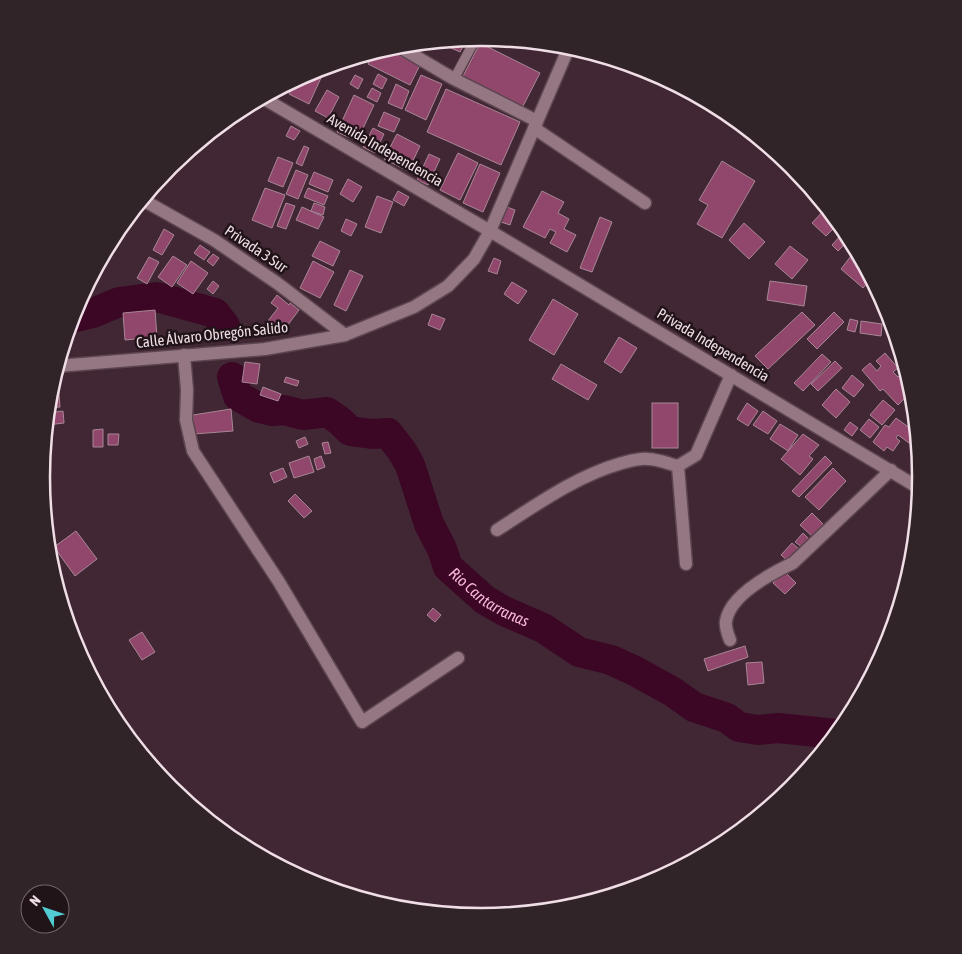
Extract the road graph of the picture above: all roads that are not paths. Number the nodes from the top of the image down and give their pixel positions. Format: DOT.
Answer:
graph roads {
  1 [pos="472,46"];
  2 [pos="409,53"];
  3 [pos="565,55"];
  4 [pos="454,79"];
  5 [pos="270,102"];
  6 [pos="535,125"];
  7 [pos="149,203"];
  8 [pos="645,203"];
  9 [pos="490,231"];
  10 [pos="344,335"];
  11 [pos="184,354"];
  12 [pos="65,365"];
  13 [pos="731,375"];
  14 [pos="678,466"];
  15 [pos="890,470"];
  16 [pos="912,483"];
  17 [pos="497,530"];
  18 [pos="686,564"];
  19 [pos="730,640"];
  20 [pos="458,658"];
  1 -- 4 [label="lane"];
  2 -- 4 [label="street"];
  3 -- 6 [label="street, Calle Álvaro Obregón Salido"];
  4 -- 6 [label="street"];
  5 -- 9 [label="street, Avenida Independencia"];
  6 -- 8 [label="street"];
  6 -- 9 [label="street, Calle Álvaro Obregón Salido"];
  7 -- 10 [label="street, Privada 3 Sur"];
  9 -- 10 [label="street, Calle Álvaro Obregón Salido"];
  9 -- 13 [label="street, Privada Independencia"];
  10 -- 11 [label="street, Calle Álvaro Obregón Salido"];
  11 -- 12 [label="street, Calle Álvaro Obregón Salido"];
  11 -- 20 [label="street"];
  13 -- 14 [label="street"];
  13 -- 15 [label="street, Privada Independencia"];
  14 -- 17 [label="street"];
  14 -- 18 [label="street"];
  15 -- 16 [label="street, Privada Independencia"];
  15 -- 19 [label="street"];
}
